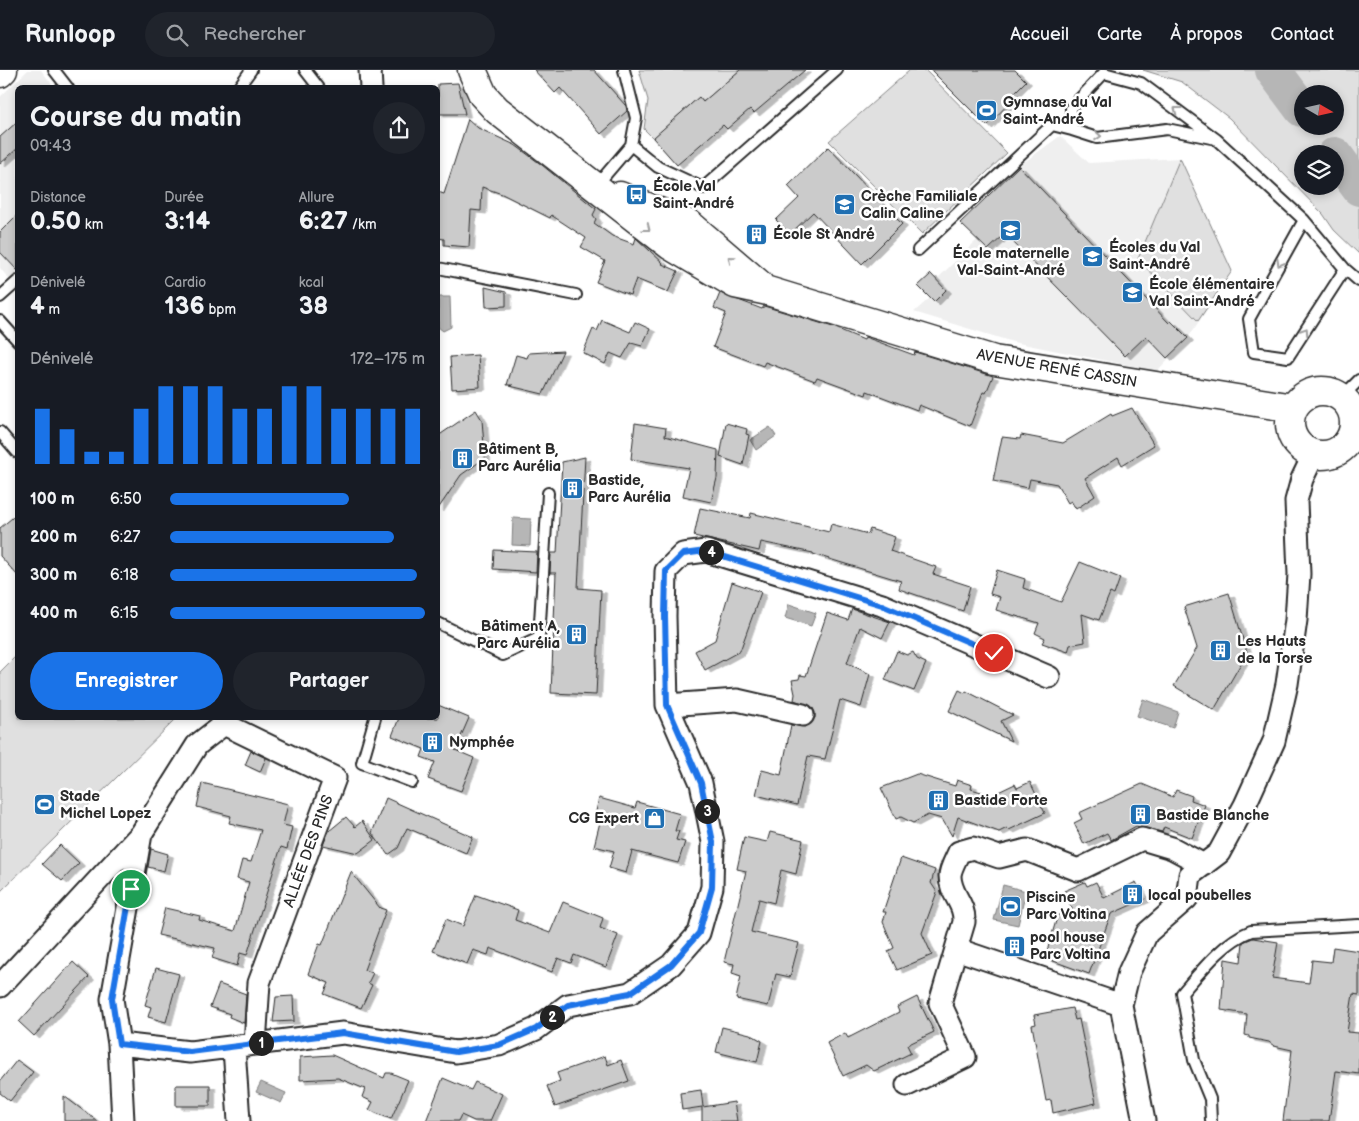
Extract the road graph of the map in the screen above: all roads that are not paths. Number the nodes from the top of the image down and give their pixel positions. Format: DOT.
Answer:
graph roads {
  1 [pos="3,70"];
  2 [pos="54,70"];
  3 [pos="251,70"];
  4 [pos="305,70"];
  5 [pos="370,70"];
  6 [pos="472,70"];
  7 [pos="624,70"];
  8 [pos="838,70"];
  9 [pos="0,73"];
  10 [pos="66,85"];
  11 [pos="240,85"];
  12 [pos="317,85"];
  13 [pos="371,85"];
  14 [pos="1072,130"];
  15 [pos="1216,139"];
  16 [pos="631,146"];
  17 [pos="595,187"];
  18 [pos="1304,220"];
  19 [pos="918,250"];
  20 [pos="440,268"];
  21 [pos="1345,269"];
  22 [pos="1359,281"];
  23 [pos="15,284"];
  24 [pos="576,295"];
  25 [pos="0,297"];
  26 [pos="0,321"];
  27 [pos="15,338"];
  28 [pos="1350,389"];
  29 [pos="1293,408"];
  30 [pos="1,434"];
  31 [pos="1354,444"];
  32 [pos="15,450"];
  33 [pos="1314,454"];
  34 [pos="548,493"];
  35 [pos="440,624"];
  36 [pos="1049,677"];
  37 [pos="667,705"];
  38 [pos="804,715"];
  39 [pos="375,720"];
  40 [pos="226,721"];
  41 [pos="412,782"];
  42 [pos="141,834"];
  43 [pos="1204,864"];
  44 [pos="1359,925"];
  45 [pos="956,949"];
  46 [pos="0,986"];
  47 [pos="1121,1005"];
  48 [pos="119,1044"];
  49 [pos="255,1044"];
  50 [pos="234,1048"];
  51 [pos="907,1085"];
  52 [pos="123,1121"];
  53 [pos="239,1121"];
  54 [pos="1144,1121"];
  55 [pos="1211,1121"];
  1 -- 9 [label="street"];
  2 -- 10 [label="lane"];
  3 -- 11 [label="lane"];
  4 -- 12 [label="lane"];
  5 -- 13 [label="street"];
  6 -- 17 [label="street, AVENUE RENÉ CASSIN"];
  7 -- 16 [label="lane"];
  8 -- 16 [label="lane"];
  14 -- 15 [label="lane, one-way"];
  15 -- 14 [label="lane, one-way"];
  14 -- 19 [label="lane"];
  15 -- 18 [label="lane"];
  16 -- 17 [label="lane"];
  17 -- 29 [label="street, AVENUE RENÉ CASSIN"];
  18 -- 21 [label="lane"];
  18 -- 21 [label="lane, one-way"];
  20 -- 24 [label="lane"];
  21 -- 22 [label="lane"];
  23 -- 25 [label="lane"];
  26 -- 27 [label="lane"];
  28 -- 29 [label="street"];
  28 -- 31 [label="street"];
  29 -- 33 [label="street"];
  30 -- 32 [label="lane"];
  31 -- 33 [label="street"];
  33 -- 43 [label="street"];
  34 -- 35 [label="lane"];
  36 -- 37 [label="street"];
  37 -- 38 [label="street"];
  37 -- 49 [label="street"];
  39 -- 41 [label="lane"];
  40 -- 42 [label="street"];
  40 -- 49 [label="street, ALLÉE DES PINS"];
  42 -- 46 [label="street"];
  42 -- 48 [label="street"];
  43 -- 45 [label="street"];
  43 -- 47 [label="street"];
  44 -- 55 [label="lane"];
  45 -- 47 [label="street"];
  45 -- 51 [label="street"];
  47 -- 54 [label="street"];
  48 -- 50 [label="street"];
  48 -- 52 [label="street"];
  49 -- 50 [label="street"];
  50 -- 53 [label="street"];
}
